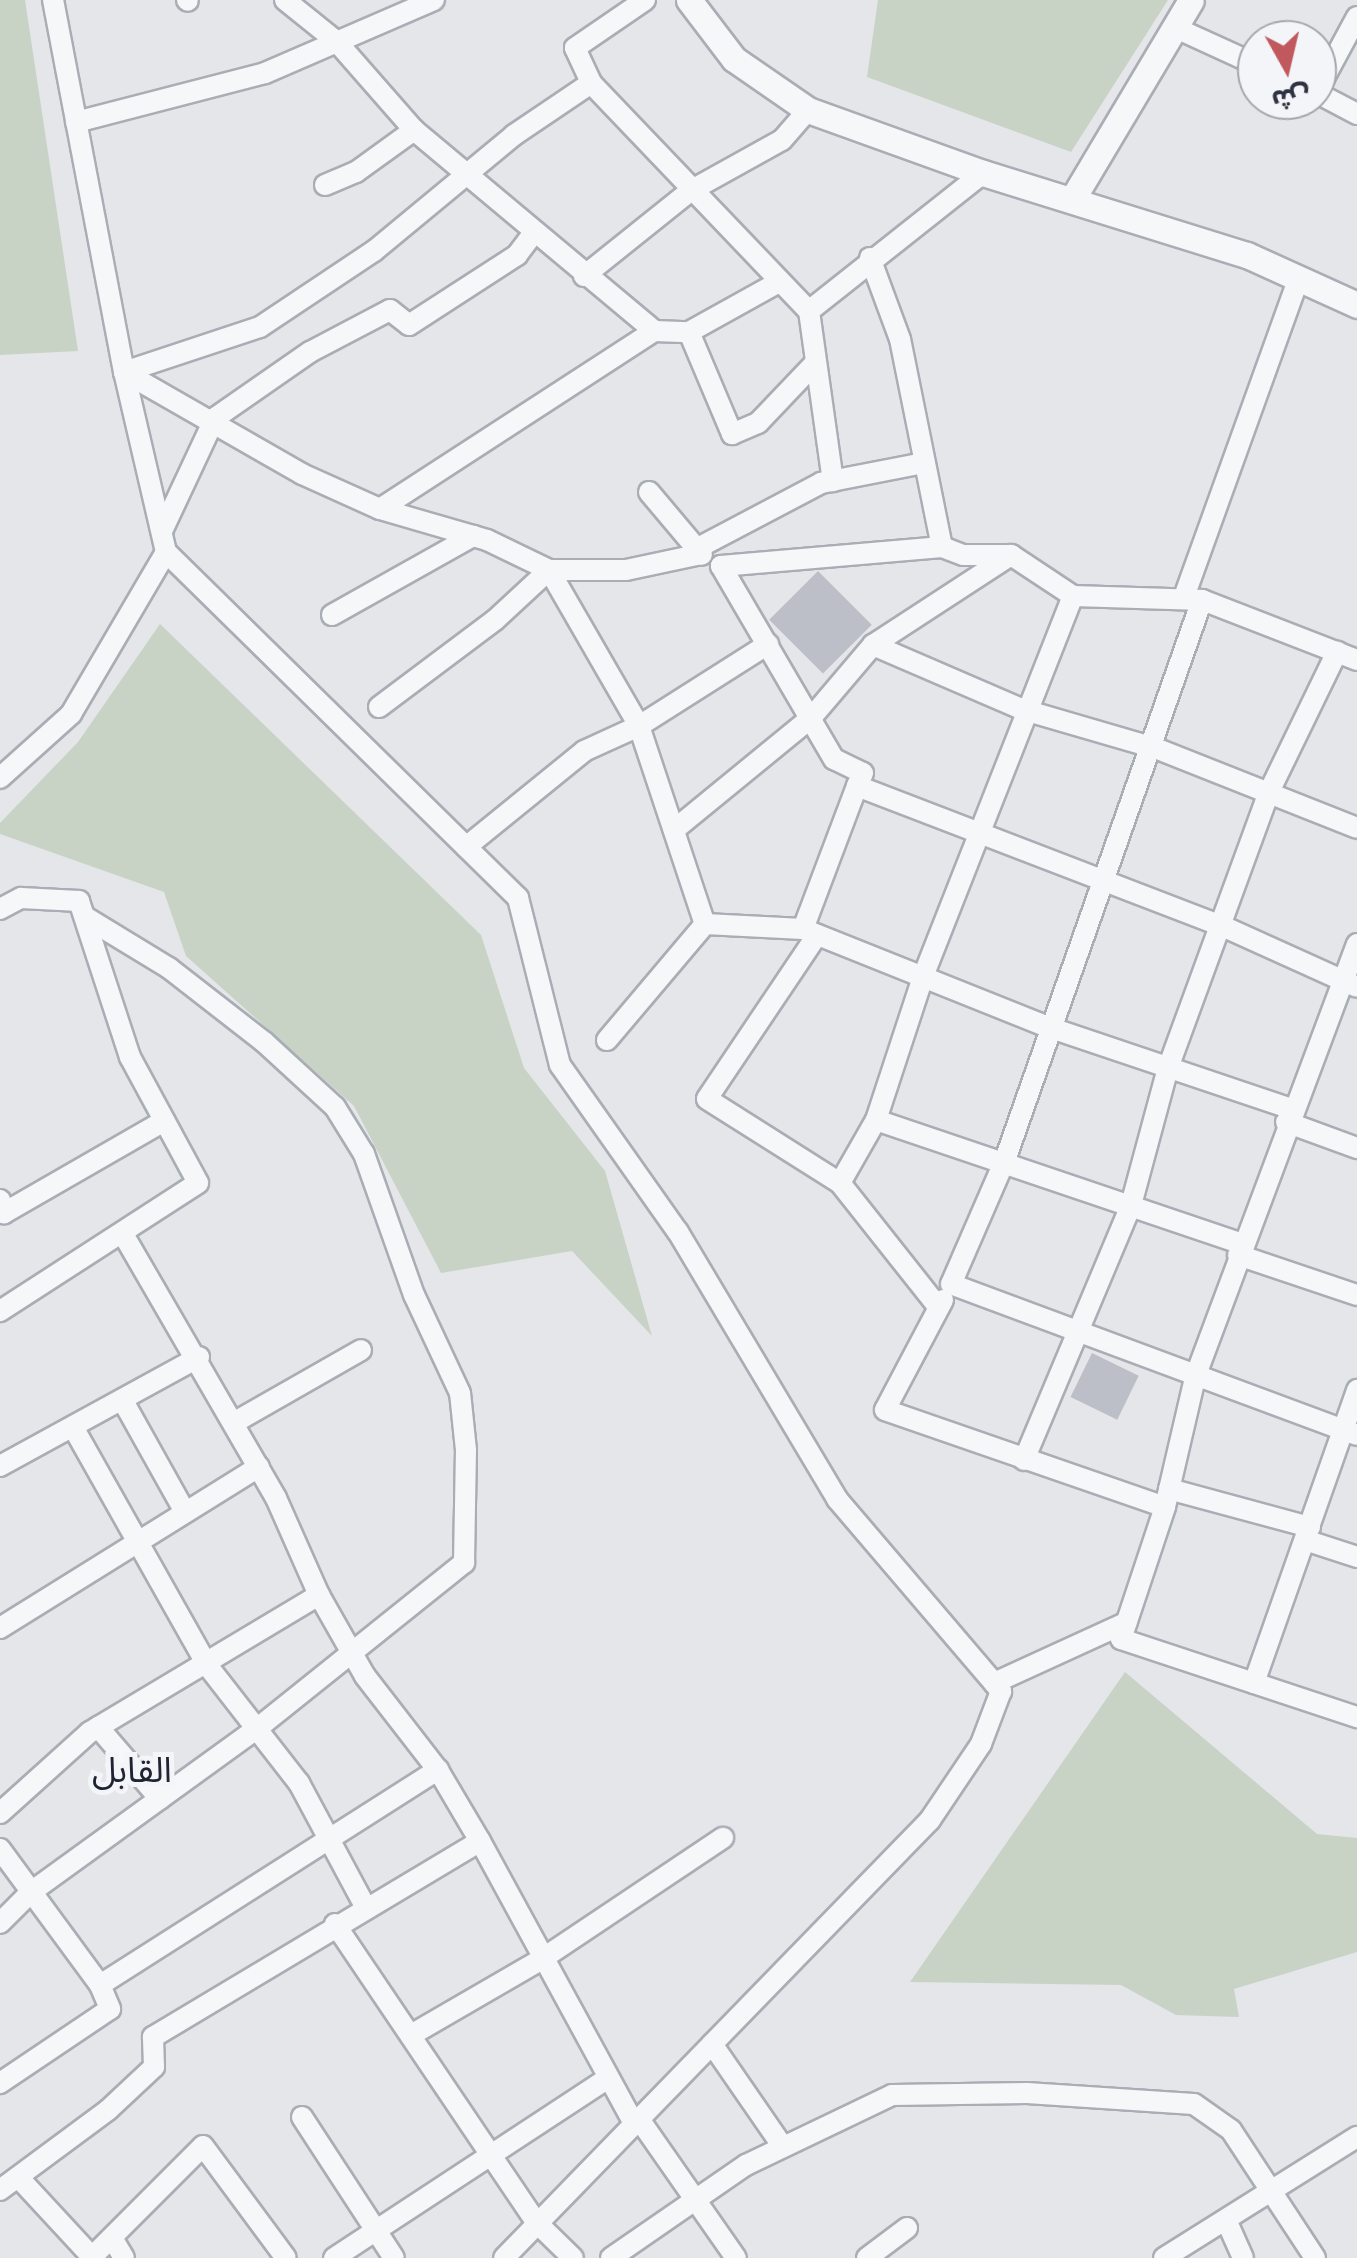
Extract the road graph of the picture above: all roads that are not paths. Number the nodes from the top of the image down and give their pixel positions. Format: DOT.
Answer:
graph roads {
  1 [pos="52,0"];
  2 [pos="285,0"];
  3 [pos="434,0"];
  4 [pos="644,0"];
  5 [pos="689,0"];
  6 [pos="1191,0"];
  7 [pos="701,12"];
  8 [pos="1357,17"];
  9 [pos="1178,29"];
  10 [pos="337,42"];
  11 [pos="1337,54"];
  12 [pos="1237,57"];
  13 [pos="590,83"];
  14 [pos="808,110"];
  15 [pos="76,122"];
  16 [pos="414,130"];
  17 [pos="468,174"];
  18 [pos="983,174"];
  19 [pos="325,185"];
  20 [pos="690,191"];
  21 [pos="1073,198"];
  22 [pos="532,235"];
  23 [pos="870,258"];
  24 [pos="584,276"];
  25 [pos="779,282"];
  26 [pos="1298,282"];
  27 [pos="1357,305"];
  28 [pos="809,312"];
  29 [pos="654,331"];
  30 [pos="689,332"];
  31 [pos="816,362"];
  32 [pos="124,372"];
  33 [pos="214,418"];
  34 [pos="924,463"];
  35 [pos="833,481"];
  36 [pos="649,492"];
  37 [pos="380,509"];
  38 [pos="162,530"];
  39 [pos="473,536"];
  40 [pos="942,547"];
  41 [pos="166,552"];
  42 [pos="697,552"];
  43 [pos="1011,555"];
  44 [pos="722,566"];
  45 [pos="549,570"];
  46 [pos="1073,596"];
  47 [pos="1193,598"];
  48 [pos="332,615"];
  49 [pos="768,644"];
  50 [pos="873,645"];
  51 [pos="1347,656"];
  52 [pos="379,707"];
  53 [pos="1024,710"];
  54 [pos="811,718"];
  55 [pos="639,726"];
  56 [pos="1155,748"];
  57 [pos="0,778"];
  58 [pos="858,786"];
  59 [pos="1269,792"];
  60 [pos="1357,828"];
  61 [pos="674,830"];
  62 [pos="983,833"];
  63 [pos="466,847"];
  64 [pos="1103,882"];
  65 [pos="0,909"];
  66 [pos="85,918"];
  67 [pos="705,924"];
  68 [pos="1220,926"];
  69 [pos="810,932"];
  70 [pos="1357,944"];
  71 [pos="924,974"];
  72 [pos="1348,984"];
  73 [pos="1051,1028"];
  74 [pos="607,1040"];
  75 [pos="1168,1068"];
  76 [pos="1288,1115"];
  77 [pos="164,1120"];
  78 [pos="876,1120"];
  79 [pos="1357,1148"];
  80 [pos="1004,1160"];
  81 [pos="840,1184"];
  82 [pos="0,1200"];
  83 [pos="1131,1204"];
  84 [pos="124,1234"];
  85 [pos="1240,1249"];
  86 [pos="951,1284"];
  87 [pos="1357,1295"];
  88 [pos="938,1308"];
  89 [pos="0,1311"];
  90 [pos="1076,1332"];
  91 [pos="360,1350"];
  92 [pos="199,1357"];
  93 [pos="1195,1378"];
  94 [pos="1357,1390"];
  95 [pos="123,1402"];
  96 [pos="235,1422"];
  97 [pos="74,1427"];
  98 [pos="1350,1433"];
  99 [pos="1024,1460"];
  100 [pos="0,1466"];
  101 [pos="259,1468"];
  102 [pos="1167,1498"];
  103 [pos="185,1512"];
  104 [pos="1307,1533"];
  105 [pos="135,1542"];
  106 [pos="1357,1558"];
  107 [pos="319,1595"];
  108 [pos="1127,1622"];
  109 [pos="0,1628"];
  110 [pos="354,1653"];
  111 [pos="207,1664"];
  112 [pos="994,1683"];
  113 [pos="1254,1683"];
  114 [pos="1357,1717"];
  115 [pos="98,1727"];
  116 [pos="259,1727"];
  117 [pos="438,1770"];
  118 [pos="160,1799"];
  119 [pos="0,1813"];
  120 [pos="330,1836"];
  121 [pos="723,1838"];
  122 [pos="480,1841"];
  123 [pos="0,1849"];
  124 [pos="32,1892"];
  125 [pos="365,1906"];
  126 [pos="0,1924"];
  127 [pos="334,1924"];
  128 [pos="542,1959"];
  129 [pos="100,1985"];
  130 [pos="410,2035"];
  131 [pos="712,2044"];
  132 [pos="606,2080"];
  133 [pos="0,2083"];
  134 [pos="302,2117"];
  135 [pos="637,2122"];
  136 [pos="1357,2137"];
  137 [pos="784,2147"];
  138 [pos="492,2156"];
  139 [pos="5,2186"];
  140 [pos="1271,2193"];
  141 [pos="697,2204"];
  142 [pos="1228,2222"];
  143 [pos="537,2224"];
  144 [pos="906,2228"];
  145 [pos="377,2233"];
  146 [pos="112,2238"];
  147 [pos="91,2257"];
  148 [pos="124,2258"];
  149 [pos="286,2258"];
  150 [pos="334,2258"];
  151 [pos="394,2258"];
  152 [pos="504,2258"];
  153 [pos="572,2258"];
  154 [pos="611,2258"];
  155 [pos="736,2258"];
  156 [pos="867,2258"];
  157 [pos="1164,2258"];
  158 [pos="1242,2258"];
  159 [pos="1315,2258"];
  1 -- 15 [label="street"];
  2 -- 10 [label="street"];
  3 -- 10 [label="street"];
  4 -- 13 [label="street"];
  5 -- 7 [label="street"];
  6 -- 9 [label="street"];
  7 -- 14 [label="street"];
  8 -- 11 [label="street"];
  9 -- 12 [label="street"];
  9 -- 21 [label="street"];
  10 -- 15 [label="street"];
  10 -- 16 [label="street"];
  13 -- 17 [label="street"];
  13 -- 20 [label="street"];
  14 -- 18 [label="street"];
  14 -- 20 [label="street"];
  15 -- 32 [label="street"];
  16 -- 17 [label="street"];
  16 -- 19 [label="street"];
  17 -- 22 [label="street"];
  17 -- 32 [label="street"];
  18 -- 21 [label="street"];
  18 -- 23 [label="street"];
  20 -- 24 [label="street"];
  20 -- 25 [label="street"];
  21 -- 26 [label="street"];
  22 -- 24 [label="street"];
  22 -- 33 [label="street"];
  23 -- 28 [label="street"];
  23 -- 34 [label="street"];
  24 -- 29 [label="street"];
  25 -- 28 [label="street"];
  25 -- 30 [label="street"];
  26 -- 27 [label="street"];
  26 -- 47 [label="street"];
  28 -- 31 [label="street"];
  29 -- 30 [label="street"];
  29 -- 37 [label="street"];
  30 -- 31 [label="street"];
  31 -- 35 [label="street"];
  32 -- 33 [label="street"];
  32 -- 38 [label="street"];
  33 -- 37 [label="street"];
  33 -- 38 [label="street"];
  34 -- 35 [label="street"];
  34 -- 40 [label="street"];
  35 -- 42 [label="street"];
  36 -- 42 [label="street"];
  37 -- 39 [label="street"];
  38 -- 41 [label="street"];
  39 -- 45 [label="street"];
  39 -- 48 [label="street"];
  40 -- 43 [label="street"];
  40 -- 44 [label="street"];
  41 -- 57 [label="street"];
  41 -- 63 [label="street"];
  42 -- 44 [label="street"];
  42 -- 45 [label="street"];
  43 -- 46 [label="street"];
  43 -- 50 [label="street"];
  44 -- 49 [label="street"];
  45 -- 52 [label="street"];
  45 -- 55 [label="street"];
  46 -- 47 [label="street"];
  46 -- 53 [label="street"];
  47 -- 51 [label="street"];
  47 -- 56 [label="street"];
  49 -- 54 [label="street"];
  49 -- 55 [label="street"];
  50 -- 53 [label="street"];
  50 -- 54 [label="street"];
  51 -- 59 [label="street"];
  53 -- 56 [label="street"];
  53 -- 62 [label="street"];
  54 -- 58 [label="street"];
  54 -- 61 [label="street"];
  55 -- 61 [label="street"];
  55 -- 63 [label="street"];
  56 -- 59 [label="street"];
  56 -- 64 [label="street"];
  58 -- 62 [label="street"];
  58 -- 69 [label="street"];
  59 -- 60 [label="street"];
  59 -- 68 [label="street"];
  61 -- 67 [label="street"];
  62 -- 64 [label="street"];
  62 -- 71 [label="street"];
  63 -- 112 [label="street"];
  64 -- 68 [label="street"];
  64 -- 73 [label="street"];
  65 -- 66 [label="street"];
  66 -- 77 [label="street"];
  66 -- 110 [label="street"];
  67 -- 69 [label="street"];
  67 -- 74 [label="street"];
  68 -- 72 [label="street"];
  68 -- 75 [label="street"];
  69 -- 71 [label="street"];
  69 -- 81 [label="street"];
  70 -- 72 [label="street"];
  71 -- 73 [label="street"];
  71 -- 78 [label="street"];
  72 -- 76 [label="street"];
  73 -- 75 [label="street"];
  73 -- 80 [label="street"];
  75 -- 76 [label="street"];
  75 -- 83 [label="street"];
  76 -- 79 [label="street"];
  76 -- 85 [label="street"];
  77 -- 82 [label="street"];
  77 -- 84 [label="street"];
  78 -- 80 [label="street"];
  78 -- 81 [label="street"];
  80 -- 83 [label="street"];
  80 -- 86 [label="street"];
  81 -- 88 [label="street"];
  83 -- 85 [label="street"];
  83 -- 90 [label="street"];
  84 -- 89 [label="street"];
  84 -- 92 [label="street"];
  85 -- 87 [label="street"];
  85 -- 93 [label="street"];
  86 -- 88 [label="street"];
  86 -- 90 [label="street"];
  88 -- 99 [label="street"];
  90 -- 93 [label="street"];
  90 -- 99 [label="street"];
  91 -- 96 [label="street"];
  92 -- 95 [label="street"];
  92 -- 96 [label="street"];
  93 -- 98 [label="street"];
  93 -- 102 [label="street"];
  94 -- 98 [label="street"];
  95 -- 97 [label="street"];
  95 -- 103 [label="street"];
  96 -- 101 [label="street"];
  97 -- 100 [label="street"];
  97 -- 105 [label="street"];
  98 -- 104 [label="street"];
  99 -- 102 [label="street"];
  101 -- 103 [label="street"];
  101 -- 107 [label="street"];
  102 -- 104 [label="street"];
  102 -- 108 [label="street"];
  103 -- 105 [label="street"];
  104 -- 106 [label="street"];
  104 -- 113 [label="street"];
  105 -- 109 [label="street"];
  105 -- 111 [label="street"];
  107 -- 110 [label="street"];
  107 -- 111 [label="street"];
  108 -- 112 [label="street"];
  108 -- 113 [label="street"];
  110 -- 116 [label="street"];
  110 -- 117 [label="street"];
  111 -- 115 [label="street"];
  111 -- 116 [label="street"];
  112 -- 131 [label="street"];
  113 -- 114 [label="street"];
  115 -- 118 [label="street"];
  115 -- 119 [label="street"];
  116 -- 118 [label="street"];
  116 -- 120 [label="street"];
  117 -- 120 [label="street"];
  117 -- 122 [label="street"];
  118 -- 124 [label="street"];
  120 -- 125 [label="street"];
  120 -- 129 [label="street"];
  121 -- 128 [label="street"];
  122 -- 125 [label="street"];
  122 -- 128 [label="street"];
  123 -- 124 [label="street"];
  124 -- 126 [label="street"];
  124 -- 129 [label="street"];
  125 -- 127 [label="street"];
  127 -- 130 [label="street"];
  127 -- 139 [label="street"];
  128 -- 130 [label="street"];
  128 -- 132 [label="street"];
  129 -- 133 [label="street"];
  130 -- 138 [label="street"];
  131 -- 135 [label="street"];
  131 -- 137 [label="street"];
  132 -- 135 [label="street"];
  132 -- 138 [label="street"];
  134 -- 145 [label="street"];
  135 -- 141 [label="street"];
  135 -- 143 [label="street"];
  136 -- 140 [label="street"];
  137 -- 140 [label="street"];
  137 -- 141 [label="street"];
  138 -- 143 [label="street"];
  138 -- 145 [label="street"];
  139 -- 147 [label="street"];
  140 -- 142 [label="street"];
  140 -- 159 [label="street"];
  141 -- 154 [label="street"];
  141 -- 155 [label="street"];
  142 -- 157 [label="street"];
  142 -- 158 [label="street"];
  143 -- 152 [label="street"];
  143 -- 153 [label="street"];
  144 -- 156 [label="street"];
  145 -- 150 [label="street"];
  145 -- 151 [label="street"];
  146 -- 147 [label="street"];
  146 -- 148 [label="street"];
  146 -- 149 [label="street"];
}
